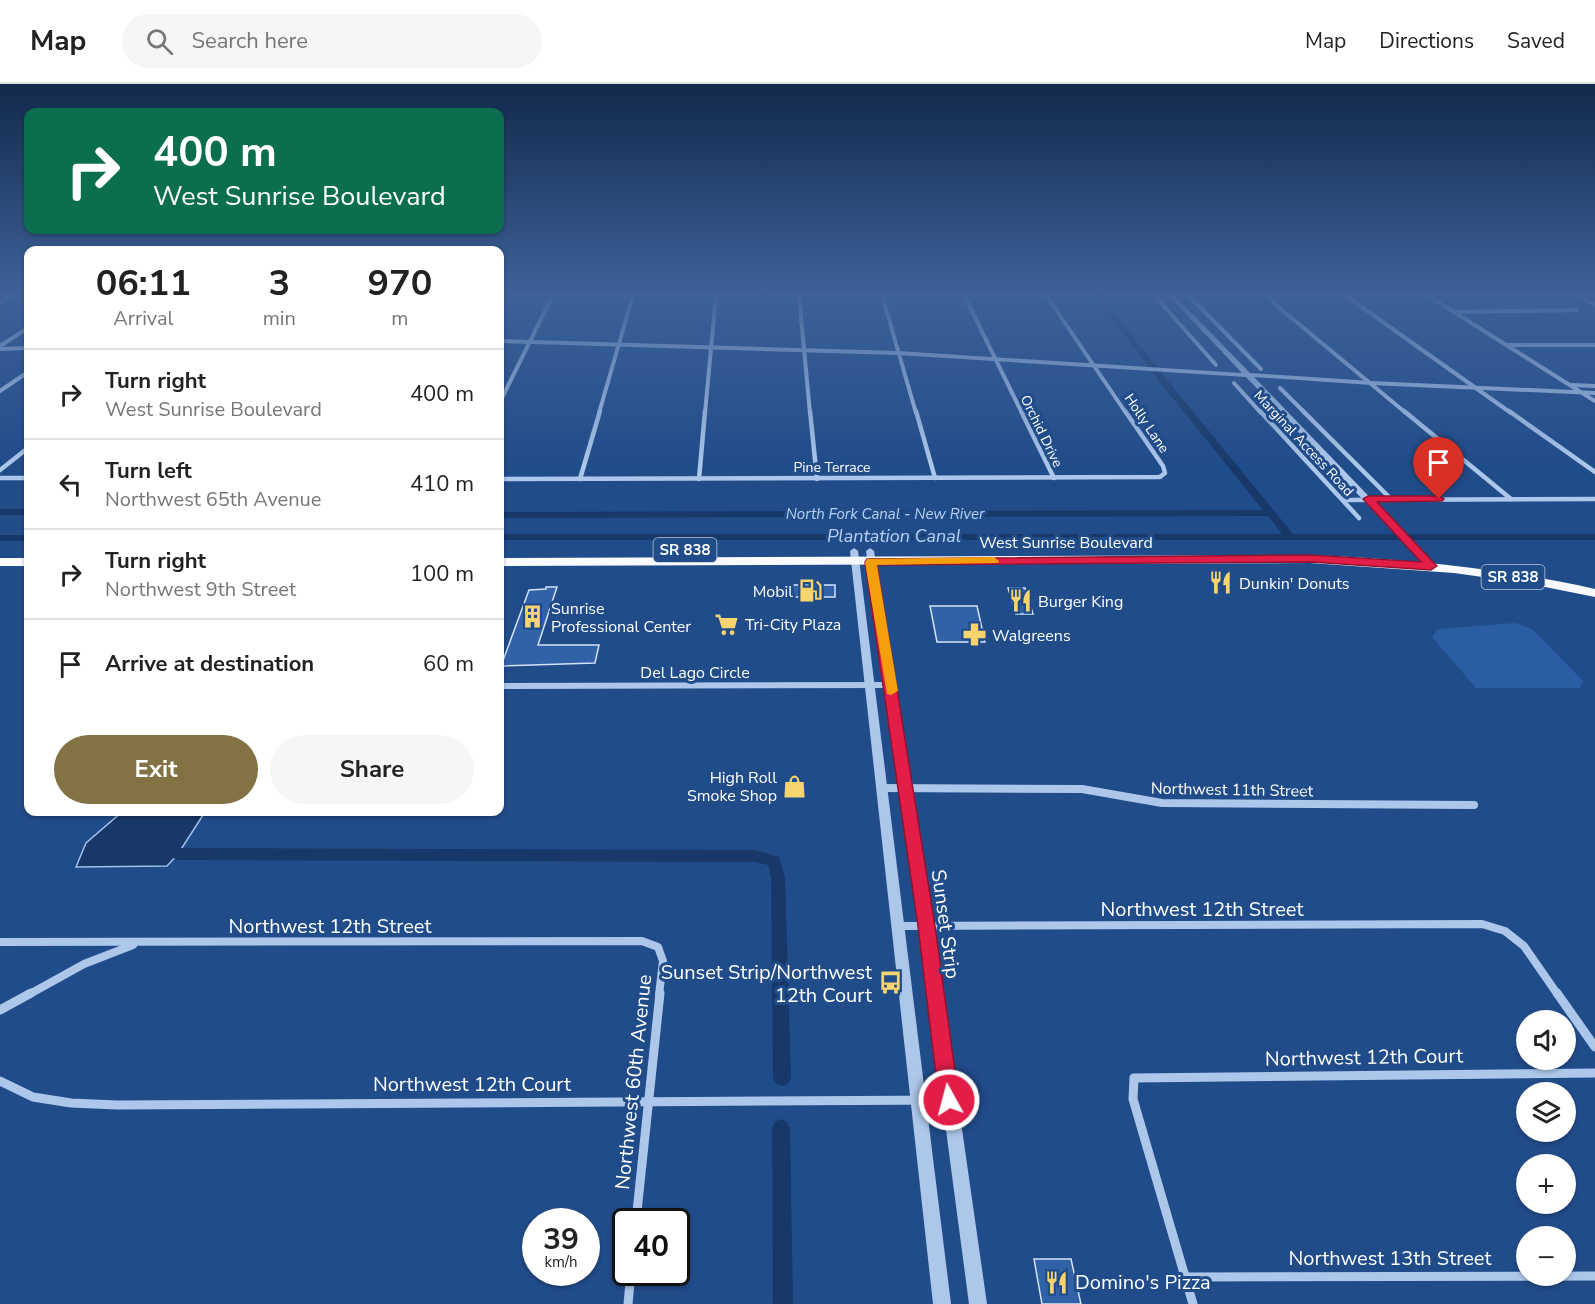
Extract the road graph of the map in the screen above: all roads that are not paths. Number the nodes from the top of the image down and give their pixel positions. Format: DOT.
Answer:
graph roads {
  1 [pos="524,352"];
  2 [pos="618,352"];
  3 [pos="710,352"];
  4 [pos="804,352"];
  5 [pos="873,352"];
  6 [pos="992,352"];
  7 [pos="1085,352"];
  8 [pos="1205,352"];
  9 [pos="1225,352"];
  10 [pos="1244,352"];
  11 [pos="1334,352"];
  12 [pos="1425,352"];
  13 [pos="1518,352"];
  14 [pos="898,353"];
  15 [pos="995,358"];
  16 [pos="1094,365"];
  17 [pos="1216,365"];
  18 [pos="1261,369"];
  19 [pos="24,375"];
  20 [pos="1247,375"];
  21 [pos="1234,383"];
  22 [pos="1371,383"];
  23 [pos="1570,385"];
  24 [pos="1595,386"];
  25 [pos="1280,388"];
  26 [pos="1476,388"];
  27 [pos="0,392"];
  28 [pos="1582,393"];
  29 [pos="1595,393"];
  30 [pos="504,394"];
  31 [pos="1595,401"];
  32 [pos="24,451"];
  33 [pos="0,470"];
  34 [pos="1595,472"];
  35 [pos="1164,475"];
  36 [pos="24,477"];
  37 [pos="0,478"];
  38 [pos="935,478"];
  39 [pos="1054,478"];
  40 [pos="504,479"];
  41 [pos="580,479"];
  42 [pos="699,479"];
  43 [pos="817,479"];
  44 [pos="1368,499"];
  45 [pos="1391,499"];
  46 [pos="1510,499"];
  47 [pos="1595,499"];
  48 [pos="1343,500"];
  49 [pos="1359,518"];
  50 [pos="504,550"];
  51 [pos="606,550"];
  52 [pos="0,551"];
  53 [pos="24,551"];
  54 [pos="504,556"];
  55 [pos="855,556"];
  56 [pos="870,556"];
  57 [pos="1427,561"];
  58 [pos="0,562"];
  59 [pos="24,562"];
  60 [pos="504,562"];
  61 [pos="1595,582"];
  62 [pos="1595,591"];
  63 [pos="870,685"];
  64 [pos="891,685"];
  65 [pos="504,686"];
  66 [pos="882,788"];
  67 [pos="905,788"];
  68 [pos="1474,805"];
  69 [pos="898,926"];
  70 [pos="926,926"];
  71 [pos="0,942"];
  72 [pos="143,943"];
  73 [pos="658,947"];
  74 [pos="0,1010"];
  75 [pos="1595,1047"];
  76 [pos="1595,1073"];
  77 [pos="0,1082"];
  78 [pos="917,1100"];
  79 [pos="949,1100"];
  80 [pos="649,1101"];
  81 [pos="637,1208"];
  82 [pos="1595,1275"];
  83 [pos="1185,1277"];
  84 [pos="630,1286"];
  85 [pos="628,1304"];
  86 [pos="942,1304"];
  87 [pos="978,1304"];
  88 [pos="1193,1304"];
  1 -- 30 [label="street"];
  2 -- 41 [label="street"];
  3 -- 42 [label="street"];
  4 -- 43 [label="street"];
  5 -- 14 [label="street"];
  6 -- 15 [label="street, Orchid Drive"];
  7 -- 16 [label="street, Holly Lane"];
  8 -- 17 [label="street"];
  9 -- 20 [label="street"];
  10 -- 18 [label="street, Marginal Access Road"];
  11 -- 22 [label="street"];
  12 -- 26 [label="street"];
  13 -- 23 [label="street"];
  14 -- 15 [label="street"];
  14 -- 38 [label="street"];
  15 -- 16 [label="street"];
  15 -- 39 [label="street, Orchid Drive"];
  16 -- 20 [label="street"];
  16 -- 35 [label="street, Holly Lane"];
  19 -- 27 [label="street"];
  20 -- 22 [label="street"];
  20 -- 44 [label="street"];
  21 -- 48 [label="street, Marginal Access Road"];
  22 -- 26 [label="street"];
  22 -- 46 [label="street"];
  23 -- 24 [label="street"];
  23 -- 28 [label="street"];
  25 -- 45 [label="street, Marginal Access Road"];
  26 -- 28 [label="street"];
  26 -- 34 [label="street"];
  28 -- 29 [label="street"];
  28 -- 31 [label="street"];
  32 -- 33 [label="street"];
  35 -- 39 [label="street, Pine Terrace"];
  36 -- 37 [label="street"];
  38 -- 39 [label="street, Pine Terrace"];
  38 -- 43 [label="street, Pine Terrace"];
  40 -- 41 [label="street, Pine Terrace"];
  41 -- 42 [label="street, Pine Terrace"];
  42 -- 43 [label="street, Pine Terrace"];
  44 -- 45 [label="street"];
  44 -- 48 [label="street"];
  44 -- 57 [label="street"];
  45 -- 46 [label="street"];
  46 -- 47 [label="street"];
  48 -- 49 [label="street, Marginal Access Road"];
  50 -- 51 [label="highway, West Sunrise Boulevard / SR 838"];
  51 -- 54 [label="highway"];
  51 -- 55 [label="highway, West Sunrise Boulevard / SR 838"];
  52 -- 53 [label="highway"];
  55 -- 56 [label="highway, West Sunrise Boulevard / SR 838"];
  55 -- 60 [label="highway, West Sunrise Boulevard / SR 838"];
  55 -- 63 [label="street"];
  56 -- 57 [label="highway, West Sunrise Boulevard / SR 838"];
  56 -- 64 [label="street, Sunset Strip"];
  57 -- 61 [label="highway, West Sunrise Boulevard / SR 838"];
  57 -- 62 [label="highway, West Sunrise Boulevard / SR 838"];
  58 -- 59 [label="highway"];
  63 -- 64 [label="street, Del Lago Circle"];
  63 -- 65 [label="street, Del Lago Circle"];
  63 -- 66 [label="street"];
  64 -- 67 [label="street, Sunset Strip"];
  66 -- 67 [label="street, Northwest 11th Street"];
  66 -- 69 [label="street"];
  67 -- 68 [label="street, Northwest 11th Street"];
  67 -- 70 [label="street, Sunset Strip"];
  69 -- 70 [label="street, Northwest 12th Street"];
  69 -- 78 [label="street"];
  70 -- 75 [label="street, Northwest 12th Street"];
  70 -- 79 [label="street, Sunset Strip"];
  71 -- 72 [label="street, Northwest 12th Street"];
  72 -- 73 [label="street, Northwest 12th Street"];
  72 -- 74 [label="street"];
  73 -- 80 [label="street, Northwest 60th Avenue"];
  76 -- 83 [label="street, Northwest 12th Court"];
  77 -- 80 [label="street, Northwest 12th Court"];
  78 -- 79 [label="street, Northwest 12th Court"];
  78 -- 80 [label="street, Northwest 12th Court"];
  78 -- 86 [label="street"];
  79 -- 87 [label="street, Sunset Strip"];
  80 -- 81 [label="street, Northwest 60th Avenue"];
  82 -- 83 [label="street, Northwest 13th Street"];
  83 -- 88 [label="street"];
  84 -- 85 [label="street"];
}
